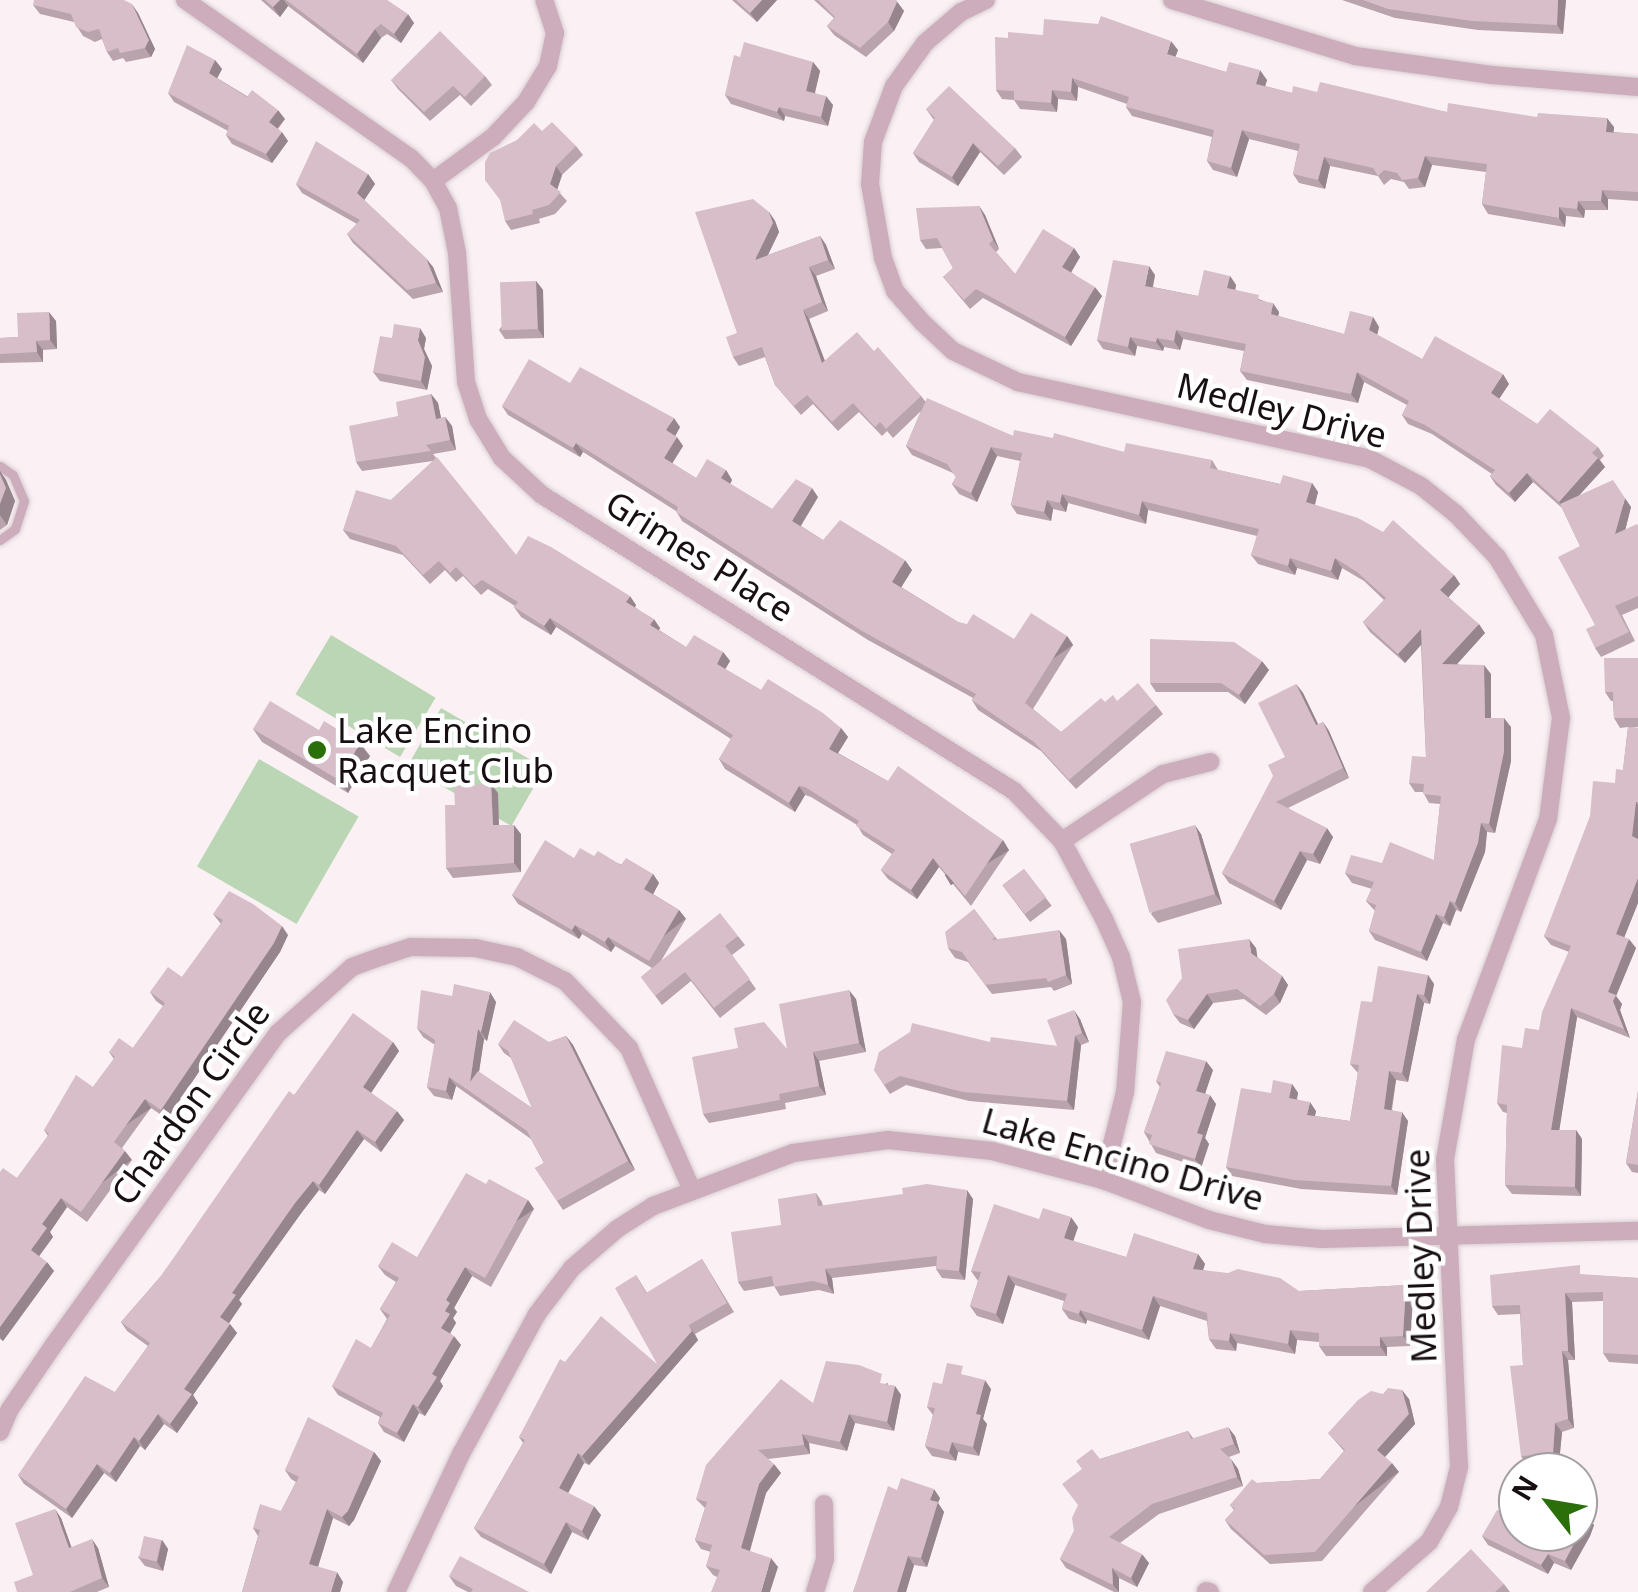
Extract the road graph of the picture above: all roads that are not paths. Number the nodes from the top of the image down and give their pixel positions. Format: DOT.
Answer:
graph roads {
  1 [pos="185,0"];
  2 [pos="544,0"];
  3 [pos="986,0"];
  4 [pos="1172,0"];
  5 [pos="956,6"];
  6 [pos="1638,86"];
  7 [pos="433,181"];
  8 [pos="0,466"];
  9 [pos="0,540"];
  10 [pos="1210,762"];
  11 [pos="1062,841"];
  12 [pos="1103,1180"];
  13 [pos="692,1190"];
  14 [pos="1638,1231"];
  15 [pos="1445,1234"];
  16 [pos="0,1432"];
  17 [pos="824,1504"];
  18 [pos="396,1592"];
  19 [pos="815,1592"];
  20 [pos="1372,1592"];
  1 -- 7 [label="street, Grimes Place"];
  2 -- 7 [label="street"];
  3 -- 5 [label="street, Medley Drive"];
  4 -- 6 [label="street"];
  5 -- 15 [label="street, Medley Drive"];
  7 -- 11 [label="street, Grimes Place"];
  8 -- 9 [label="lane"];
  10 -- 11 [label="street"];
  11 -- 12 [label="street, Grimes Place"];
  12 -- 13 [label="street, Lake Encino Drive"];
  12 -- 15 [label="street, Lake Encino Drive"];
  13 -- 16 [label="street, Chardon Circle"];
  13 -- 18 [label="street, Lake Encino Drive"];
  14 -- 15 [label="street, Lake Encino Drive"];
  15 -- 20 [label="street, Medley Drive"];
  17 -- 19 [label="street"];
}
